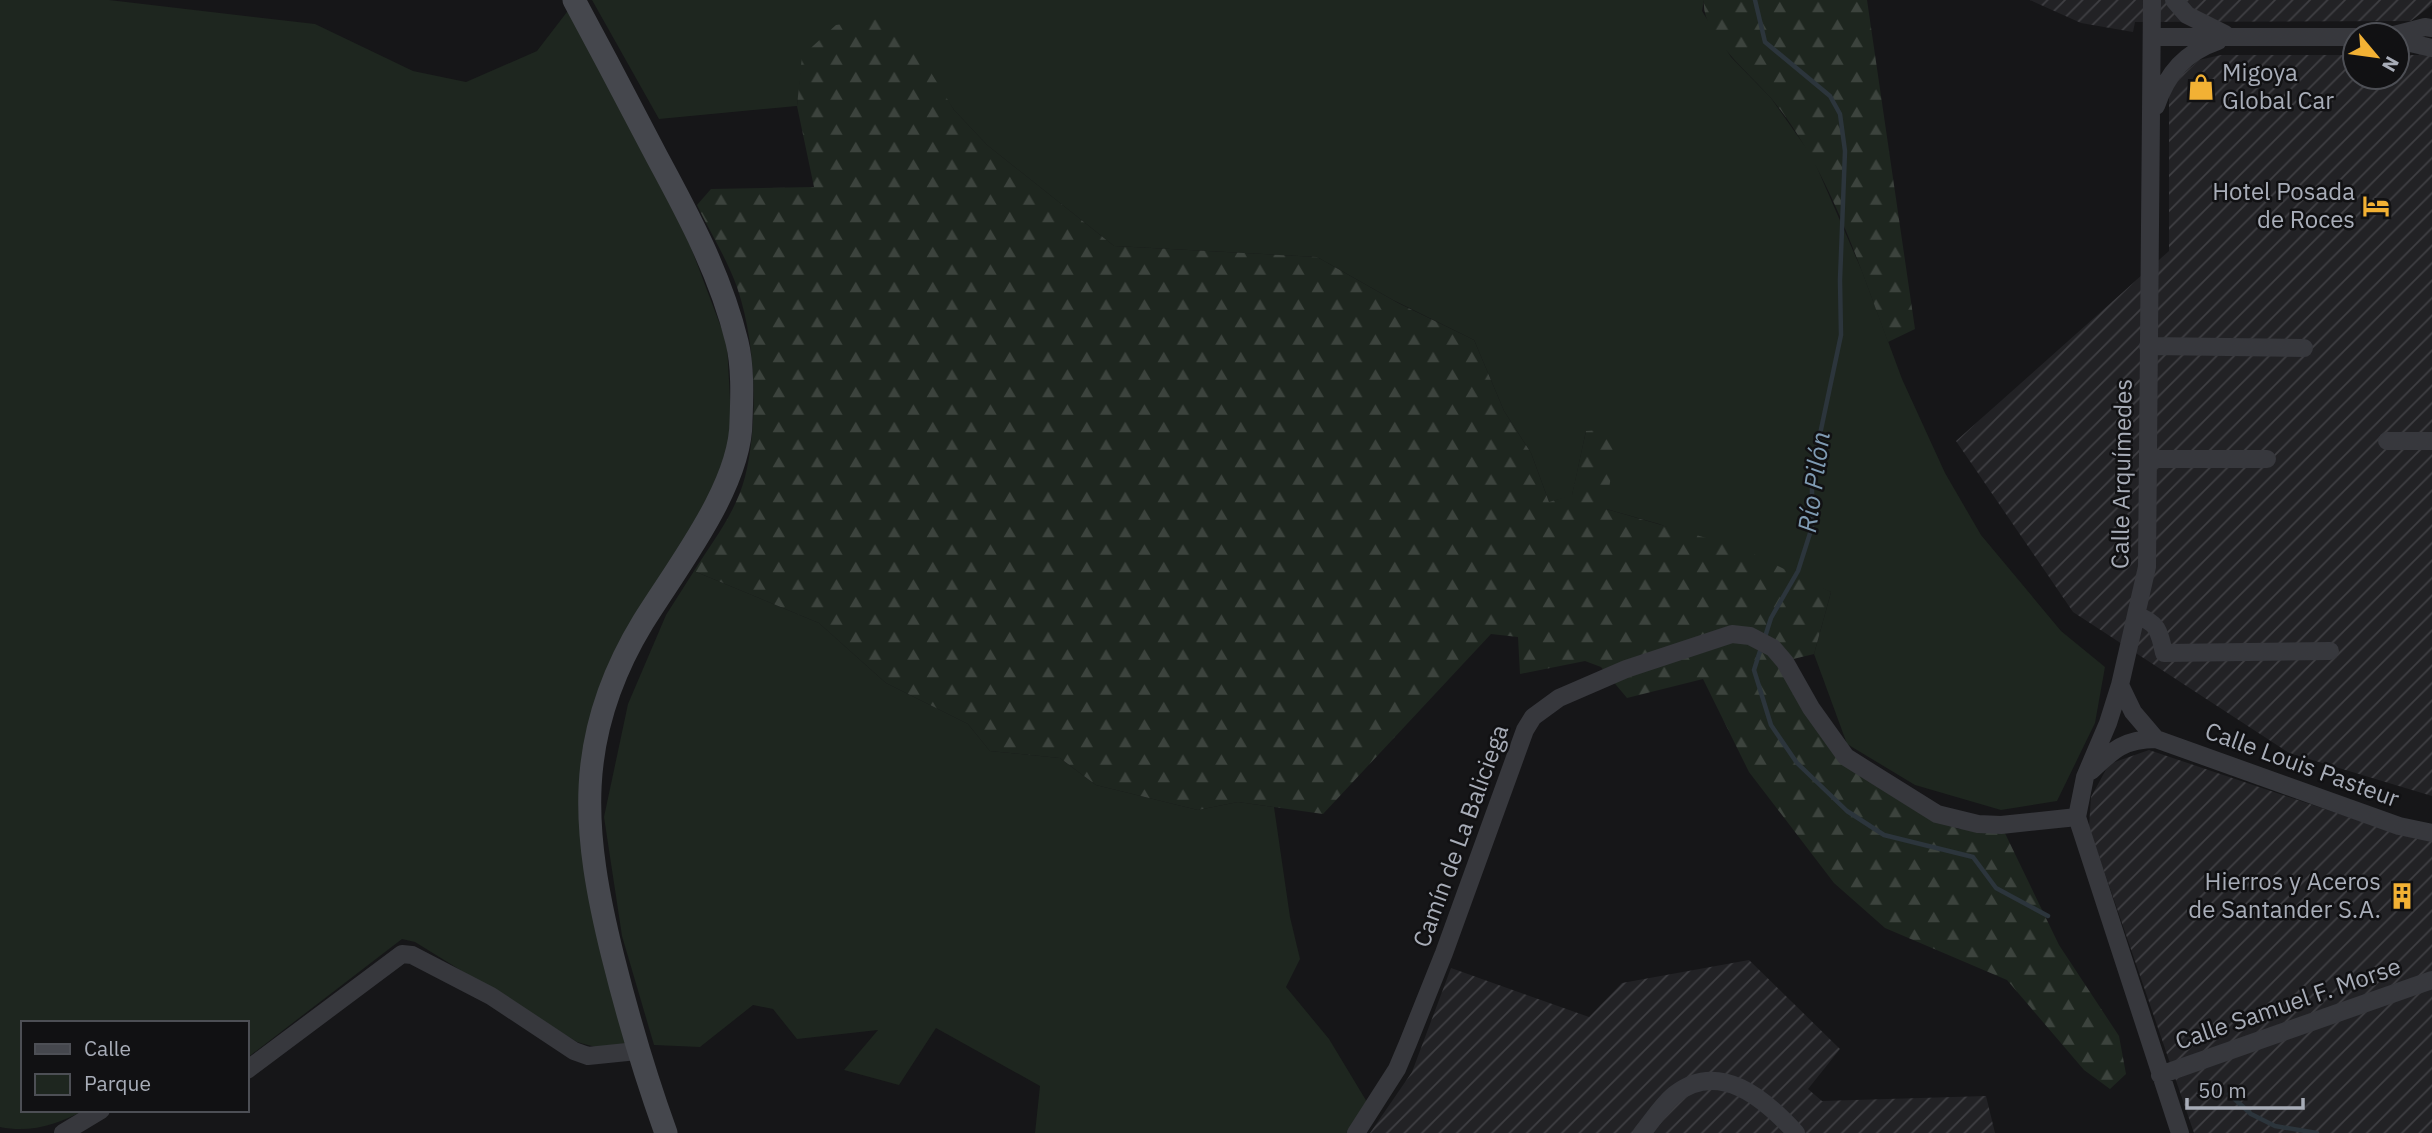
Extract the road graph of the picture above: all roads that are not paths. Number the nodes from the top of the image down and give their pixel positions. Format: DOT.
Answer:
graph roads {
  1 [pos="574,0"];
  2 [pos="2152,0"];
  3 [pos="2174,0"];
  4 [pos="2430,29"];
  5 [pos="2411,35"];
  6 [pos="2152,37"];
  7 [pos="2231,37"];
  8 [pos="2341,37"];
  9 [pos="2411,42"];
  10 [pos="2432,48"];
  11 [pos="2151,120"];
  12 [pos="2148,346"];
  13 [pos="2304,348"];
  14 [pos="2387,441"];
  15 [pos="2432,441"];
  16 [pos="2149,459"];
  17 [pos="2267,459"];
  18 [pos="2136,616"];
  19 [pos="2330,652"];
  20 [pos="2120,685"];
  21 [pos="2156,739"];
  22 [pos="2085,777"];
  23 [pos="2077,817"];
  24 [pos="2432,832"];
  25 [pos="2432,980"];
  26 [pos="637,1051"];
  27 [pos="248,1069"];
  28 [pos="2160,1075"];
  29 [pos="98,1112"];
  30 [pos="63,1133"];
  31 [pos="666,1133"];
  32 [pos="1356,1133"];
  33 [pos="1642,1133"];
  34 [pos="1796,1133"];
  35 [pos="2180,1133"];
  1 -- 26 [label="street"];
  2 -- 6 [label="street, Calle Arquímedes"];
  3 -- 7 [label="street"];
  4 -- 5 [label="street"];
  6 -- 7 [label="street"];
  6 -- 11 [label="street, Calle Arquímedes"];
  7 -- 8 [label="street"];
  7 -- 11 [label="street"];
  9 -- 10 [label="street"];
  11 -- 12 [label="street, Calle Arquímedes"];
  12 -- 13 [label="street"];
  12 -- 16 [label="street, Calle Arquímedes"];
  14 -- 15 [label="street"];
  16 -- 17 [label="street"];
  16 -- 18 [label="street, Calle Arquímedes"];
  18 -- 19 [label="street"];
  18 -- 20 [label="street, Calle Arquímedes"];
  20 -- 21 [label="street"];
  20 -- 22 [label="street, Calle Arquímedes"];
  21 -- 22 [label="street"];
  21 -- 24 [label="street, Calle Louis Pasteur"];
  22 -- 23 [label="street, Calle Arquímedes"];
  23 -- 28 [label="street, Calle Arquímedes"];
  23 -- 32 [label="street, Camín de La Baliciega"];
  25 -- 28 [label="street, Calle Samuel F. Morse"];
  26 -- 27 [label="street"];
  26 -- 31 [label="street"];
  28 -- 35 [label="street, Calle Arquímedes"];
  29 -- 30 [label="street"];
  33 -- 34 [label="street"];
}
